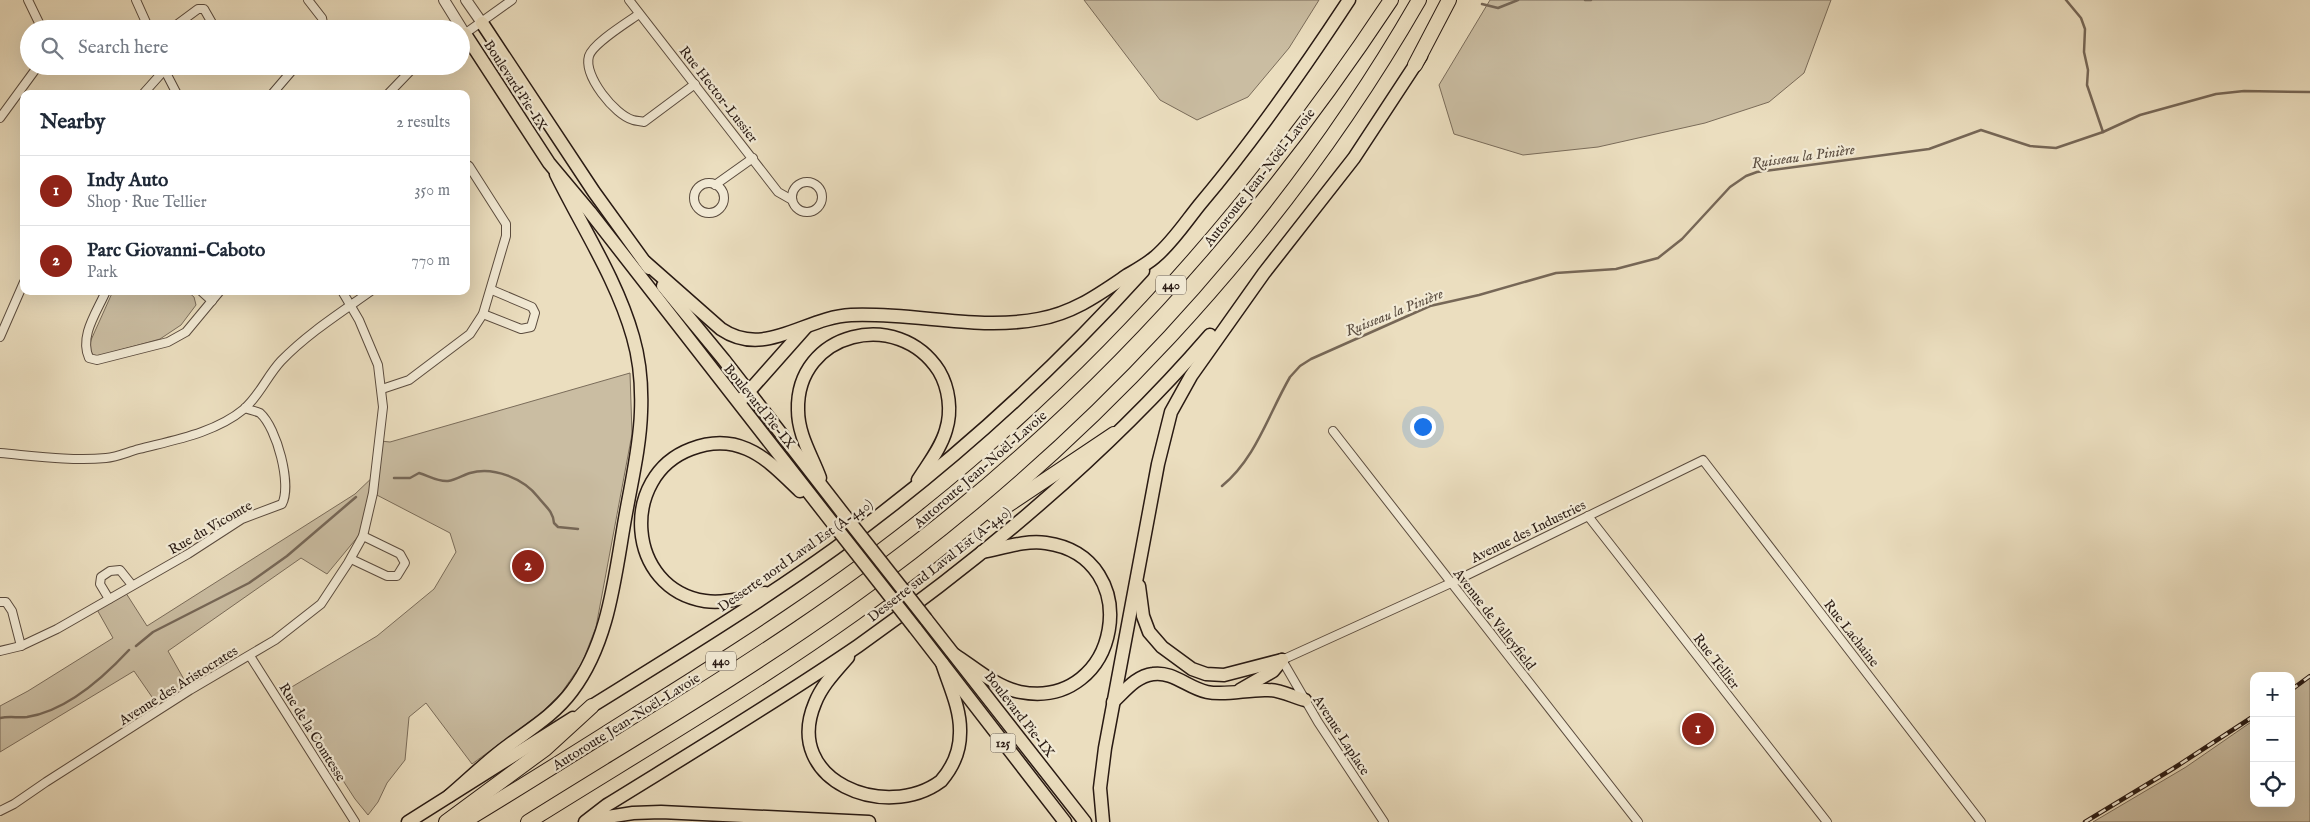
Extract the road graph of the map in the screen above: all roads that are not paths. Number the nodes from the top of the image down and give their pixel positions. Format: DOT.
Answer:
graph roads {
  1 [pos="28,0"];
  2 [pos="136,0"];
  3 [pos="308,0"];
  4 [pos="444,0"];
  5 [pos="466,0"];
  6 [pos="512,0"];
  7 [pos="629,0"];
  8 [pos="1349,0"];
  9 [pos="1391,0"];
  10 [pos="1419,0"];
  11 [pos="1449,0"];
  12 [pos="1456,0"];
  13 [pos="639,14"];
  14 [pos="38,20"];
  15 [pos="145,20"];
  16 [pos="183,20"];
  17 [pos="210,20"];
  18 [pos="322,20"];
  19 [pos="455,20"];
  20 [pos="482,22"];
  21 [pos="470,30"];
  22 [pos="470,45"];
  23 [pos="1415,65"];
  24 [pos="30,75"];
  25 [pos="158,75"];
  26 [pos="169,75"];
  27 [pos="288,75"];
  28 [pos="406,75"];
  29 [pos="695,84"];
  30 [pos="525,89"];
  31 [pos="146,90"];
  32 [pos="176,90"];
  33 [pos="275,90"];
  34 [pos="392,90"];
  35 [pos="506,98"];
  36 [pos="3,106"];
  37 [pos="0,118"];
  38 [pos="753,158"];
  39 [pos="470,166"];
  40 [pos="556,174"];
  41 [pos="715,185"];
  42 [pos="792,200"];
  43 [pos="1156,256"];
  44 [pos="645,262"];
  45 [pos="1264,273"];
  46 [pos="492,290"];
  47 [pos="20,291"];
  48 [pos="104,295"];
  49 [pos="205,295"];
  50 [pos="217,295"];
  51 [pos="345,295"];
  52 [pos="365,295"];
  53 [pos="212,301"];
  54 [pos="351,305"];
  55 [pos="483,314"];
  56 [pos="806,327"];
  57 [pos="0,337"];
  58 [pos="382,389"];
  59 [pos="748,392"];
  60 [pos="738,403"];
  61 [pos="245,408"];
  62 [pos="1333,431"];
  63 [pos="1114,434"];
  64 [pos="0,453"];
  65 [pos="1703,460"];
  66 [pos="824,490"];
  67 [pos="911,490"];
  68 [pos="1588,516"];
  69 [pos="832,522"];
  70 [pos="363,536"];
  71 [pos="940,549"];
  72 [pos="980,552"];
  73 [pos="351,559"];
  74 [pos="1138,573"];
  75 [pos="1451,583"];
  76 [pos="132,585"];
  77 [pos="773,592"];
  78 [pos="109,599"];
  79 [pos="0,602"];
  80 [pos="858,645"];
  81 [pos="21,646"];
  82 [pos="0,651"];
  83 [pos="955,655"];
  84 [pos="250,656"];
  85 [pos="1282,660"];
  86 [pos="942,663"];
  87 [pos="1240,690"];
  88 [pos="1305,700"];
  89 [pos="1113,702"];
  90 [pos="592,706"];
  91 [pos="449,796"];
  92 [pos="0,811"];
  93 [pos="529,821"];
  94 [pos="587,821"];
  95 [pos="355,822"];
  96 [pos="408,822"];
  97 [pos="446,822"];
  98 [pos="464,822"];
  99 [pos="869,822"];
  100 [pos="1065,822"];
  101 [pos="1085,822"];
  102 [pos="1104,822"];
  103 [pos="1384,822"];
  104 [pos="1638,822"];
  105 [pos="1827,822"];
  106 [pos="1981,822"];
  1 -- 14 [label="street"];
  2 -- 15 [label="street"];
  3 -- 18 [label="street"];
  4 -- 19 [label="street, Boulevard Pie-IX"];
  5 -- 20 [label="street, Boulevard Pie-IX"];
  6 -- 20 [label="street"];
  7 -- 13 [label="street, Rue Hector-Lussier"];
  8 -- 43 [label="main road"];
  9 -- 98 [label="highway, Autoroute Jean-Noël-Lavoie / 440"];
  10 -- 71 [label="highway, 440"];
  11 -- 23 [label="highway"];
  12 -- 23 [label="main road"];
  13 -- 29 [label="street, Rue Hector-Lussier"];
  13 -- 29 [label="street"];
  16 -- 17 [label="street"];
  20 -- 21 [label="street"];
  20 -- 30 [label="main road, Boulevard Pie-IX"];
  22 -- 35 [label="main road, Boulevard Pie-IX"];
  23 -- 45 [label="main road"];
  24 -- 36 [label="street"];
  25 -- 31 [label="street"];
  26 -- 32 [label="street"];
  27 -- 33 [label="street"];
  28 -- 34 [label="street"];
  29 -- 38 [label="street, Rue Hector-Lussier"];
  30 -- 35 [label="main road"];
  30 -- 44 [label="main road, Boulevard Pie-IX"];
  35 -- 40 [label="main road, Boulevard Pie-IX"];
  36 -- 37 [label="street"];
  38 -- 41 [label="street"];
  38 -- 42 [label="street, Rue Hector-Lussier"];
  39 -- 46 [label="street"];
  40 -- 60 [label="main road, Boulevard Pie-IX"];
  40 -- 91 [label="main road"];
  42 -- 42 [label="street, Rue Hector-Lussier"];
  43 -- 56 [label="main road"];
  43 -- 67 [label="main road, Desserte nord Laval Est (A-440)"];
  44 -- 56 [label="main road"];
  44 -- 59 [label="main road, Boulevard Pie-IX"];
  45 -- 63 [label="main road, Desserte sud Laval Est (A-440)"];
  45 -- 74 [label="main road"];
  46 -- 55 [label="street"];
  46 -- 55 [label="street"];
  47 -- 57 [label="street"];
  48 -- 53 [label="street"];
  49 -- 53 [label="street"];
  50 -- 53 [label="street"];
  51 -- 54 [label="street, Avenue des Aristocrates"];
  52 -- 54 [label="street"];
  54 -- 58 [label="street, Avenue des Aristocrates"];
  54 -- 61 [label="street"];
  55 -- 58 [label="street"];
  56 -- 59 [label="main road"];
  58 -- 70 [label="street, Avenue des Aristocrates"];
  59 -- 60 [label="main road"];
  59 -- 66 [label="main road, Boulevard Pie-IX"];
  60 -- 69 [label="main road, Boulevard Pie-IX / 125"];
  61 -- 64 [label="street"];
  61 -- 76 [label="street, Rue du Vicomte"];
  62 -- 75 [label="street, Avenue de Valleyfield"];
  63 -- 71 [label="highway"];
  63 -- 72 [label="main road, Desserte sud Laval Est (A-440)"];
  65 -- 68 [label="street, Avenue des Industries"];
  65 -- 106 [label="street, Rue Lachaine"];
  66 -- 67 [label="main road"];
  66 -- 83 [label="main road, Boulevard Pie-IX, bridge"];
  67 -- 77 [label="main road, Desserte nord Laval Est (A-440)"];
  68 -- 75 [label="street, Avenue des Industries"];
  68 -- 105 [label="street, Rue Tellier"];
  69 -- 77 [label="main road"];
  69 -- 86 [label="main road, Boulevard Pie-IX / 125, bridge"];
  70 -- 73 [label="street, Avenue des Aristocrates"];
  70 -- 73 [label="street"];
  71 -- 93 [label="highway, 440"];
  72 -- 80 [label="main road, Desserte sud Laval Est (A-440)"];
  72 -- 83 [label="main road"];
  73 -- 84 [label="street, Avenue des Aristocrates"];
  74 -- 85 [label="main road"];
  74 -- 89 [label="main road"];
  75 -- 85 [label="street, Avenue des Industries"];
  75 -- 104 [label="street, Avenue de Valleyfield"];
  76 -- 78 [label="street, Rue du Vicomte"];
  76 -- 78 [label="street"];
  77 -- 90 [label="main road, Desserte nord Laval Est (A-440)"];
  78 -- 81 [label="street, Rue du Vicomte"];
  79 -- 81 [label="street"];
  80 -- 86 [label="main road"];
  80 -- 94 [label="main road, Desserte sud Laval Est (A-440)"];
  81 -- 82 [label="street, Rue du Vicomte"];
  83 -- 101 [label="main road, Boulevard Pie-IX"];
  84 -- 92 [label="street, Avenue des Aristocrates"];
  84 -- 95 [label="street, Rue de la Comtesse"];
  85 -- 87 [label="main road"];
  85 -- 88 [label="street, Avenue Laplace"];
  86 -- 100 [label="main road, Boulevard Pie-IX / 125"];
  87 -- 88 [label="main road"];
  87 -- 89 [label="main road"];
  88 -- 103 [label="street, Avenue Laplace"];
  89 -- 102 [label="main road"];
  90 -- 91 [label="main road, Desserte nord Laval Est (A-440)"];
  90 -- 97 [label="highway"];
  91 -- 96 [label="main road, Desserte nord Laval Est (A-440)"];
  94 -- 99 [label="main road"];
}
